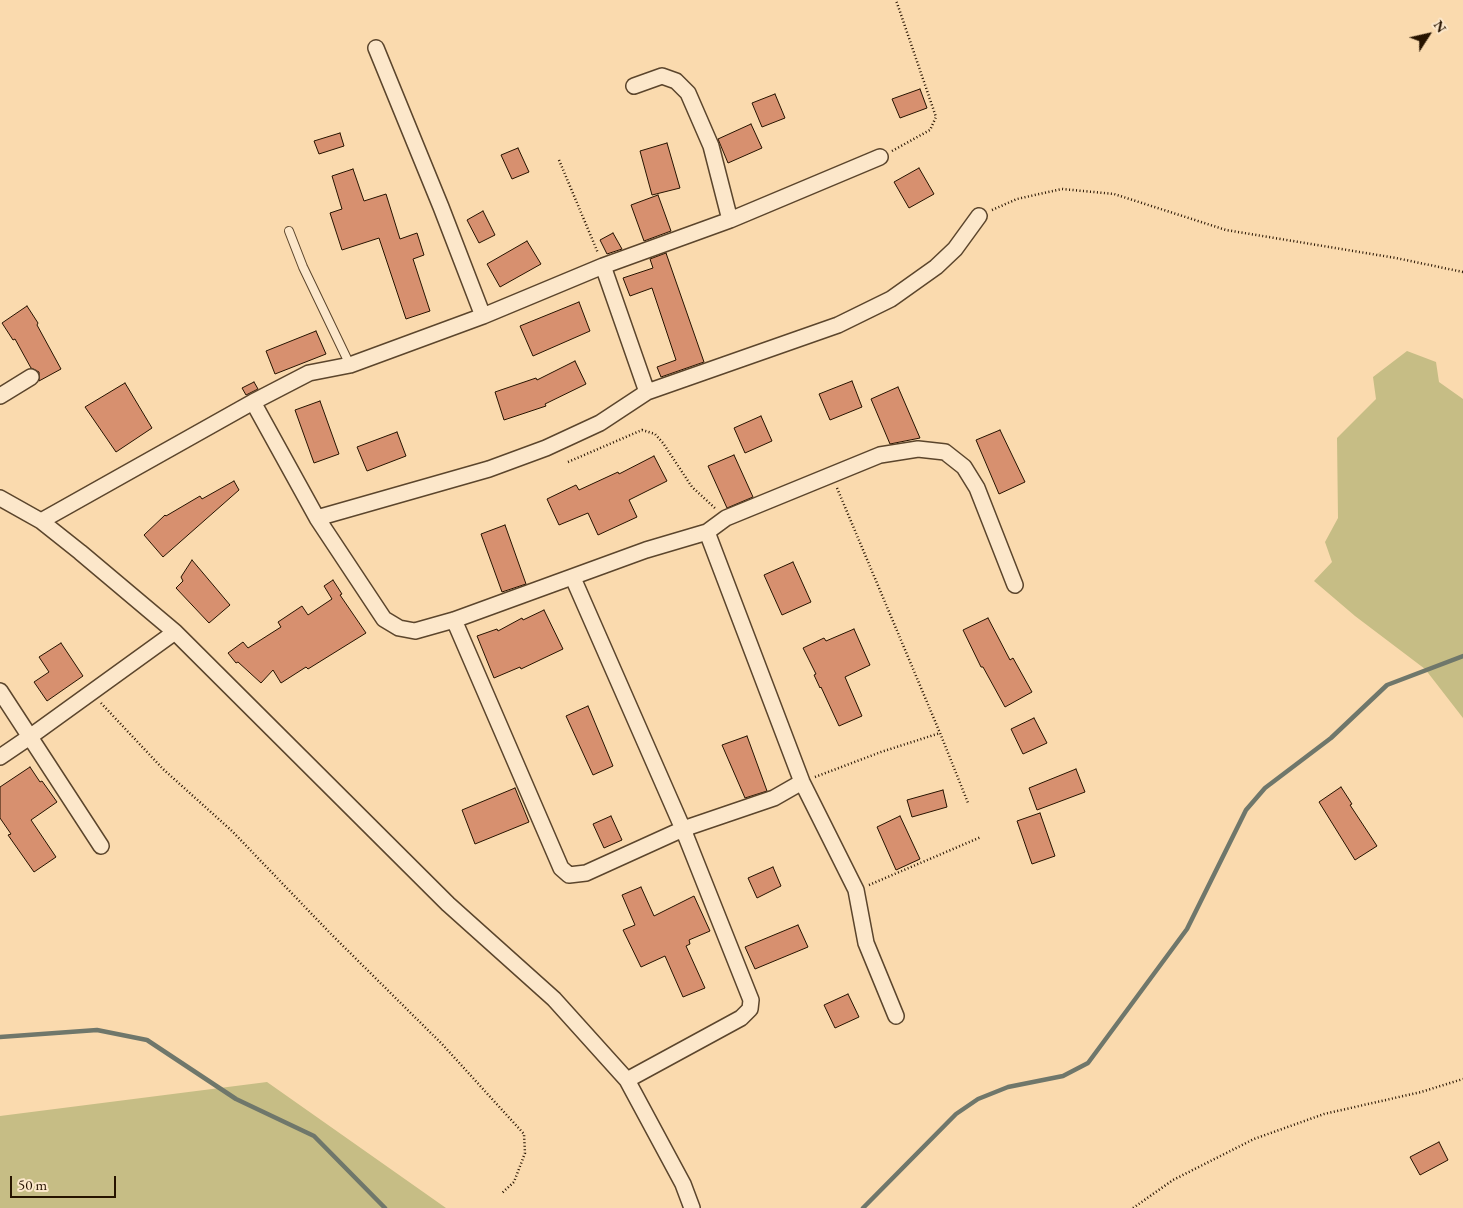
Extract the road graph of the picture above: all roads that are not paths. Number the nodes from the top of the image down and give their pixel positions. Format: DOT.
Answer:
graph roads {
  1 [pos="376,48"];
  2 [pos="634,86"];
  3 [pos="880,157"];
  4 [pos="979,216"];
  5 [pos="730,220"];
  6 [pos="289,231"];
  7 [pos="603,266"];
  8 [pos="482,316"];
  9 [pos="350,365"];
  10 [pos="30,378"];
  11 [pos="646,392"];
  12 [pos="0,396"];
  13 [pos="253,402"];
  14 [pos="0,498"];
  15 [pos="317,518"];
  16 [pos="41,521"];
  17 [pos="707,532"];
  18 [pos="573,578"];
  19 [pos="1015,586"];
  20 [pos="454,620"];
  21 [pos="174,632"];
  22 [pos="0,691"];
  23 [pos="31,736"];
  24 [pos="0,757"];
  25 [pos="802,782"];
  26 [pos="683,829"];
  27 [pos="101,846"];
  28 [pos="896,1016"];
  29 [pos="627,1080"];
  30 [pos="692,1208"];
  1 -- 8 [label="street"];
  2 -- 5 [label="street"];
  3 -- 5 [label="street"];
  4 -- 11 [label="street"];
  5 -- 7 [label="street"];
  6 -- 9 [label="lane"];
  7 -- 8 [label="street"];
  7 -- 11 [label="street"];
  8 -- 9 [label="street"];
  9 -- 13 [label="street"];
  10 -- 12 [label="street"];
  11 -- 15 [label="street"];
  13 -- 15 [label="street"];
  13 -- 16 [label="street"];
  14 -- 16 [label="street"];
  15 -- 20 [label="street"];
  16 -- 21 [label="street"];
  17 -- 18 [label="street"];
  17 -- 19 [label="street"];
  17 -- 25 [label="street"];
  18 -- 20 [label="street"];
  18 -- 26 [label="street"];
  20 -- 26 [label="street"];
  21 -- 23 [label="street"];
  21 -- 29 [label="street"];
  22 -- 23 [label="street"];
  23 -- 24 [label="street"];
  23 -- 27 [label="street"];
  25 -- 26 [label="street"];
  25 -- 28 [label="street"];
  26 -- 29 [label="street"];
  29 -- 30 [label="street"];
}
